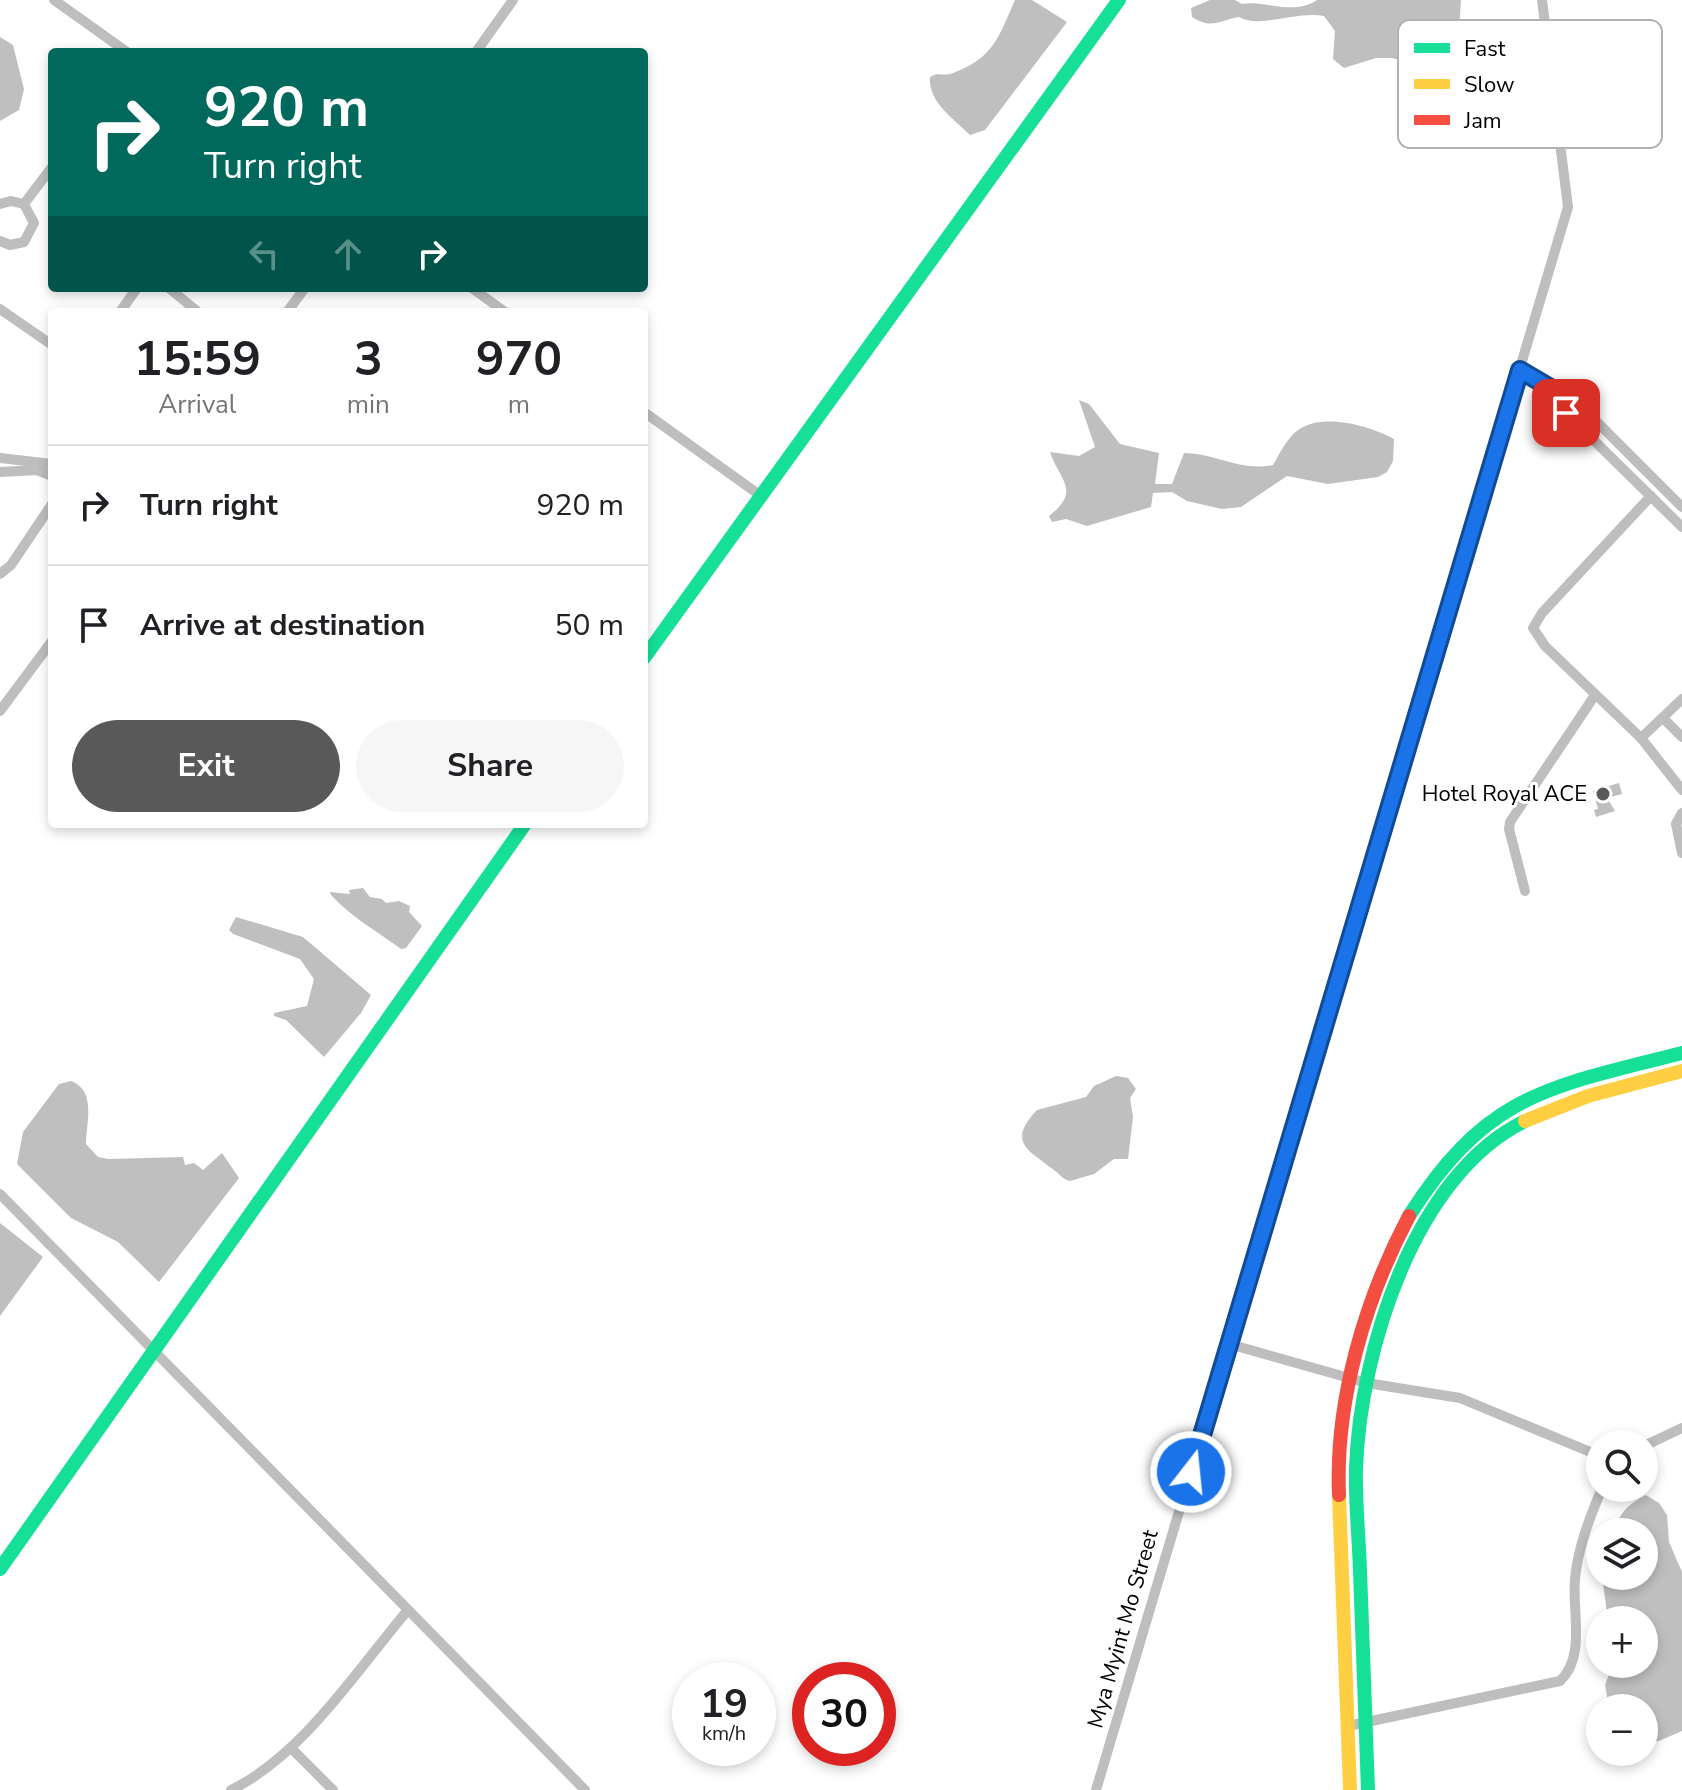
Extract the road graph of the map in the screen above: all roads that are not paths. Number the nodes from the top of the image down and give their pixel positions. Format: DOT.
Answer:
graph roads {
  1 [pos="54,0"];
  2 [pos="513,0"];
  3 [pos="1119,0"];
  4 [pos="1542,0"];
  5 [pos="1545,20"];
  6 [pos="121,48"];
  7 [pos="479,48"];
  8 [pos="1561,148"];
  9 [pos="48,172"];
  10 [pos="0,204"];
  11 [pos="24,204"];
  12 [pos="0,241"];
  13 [pos="170,292"];
  14 [pos="478,292"];
  15 [pos="192,308"];
  16 [pos="500,308"];
  17 [pos="0,309"];
  18 [pos="48,342"];
  19 [pos="1520,370"];
  20 [pos="1554,390"];
  21 [pos="648,415"];
  22 [pos="0,458"];
  23 [pos="48,464"];
  24 [pos="4,472"];
  25 [pos="48,474"];
  26 [pos="0,482"];
  27 [pos="761,496"];
  28 [pos="1651,496"];
  29 [pos="1680,501"];
  30 [pos="48,510"];
  31 [pos="1682,527"];
  32 [pos="0,574"];
  33 [pos="48,646"];
  34 [pos="648,652"];
  35 [pos="1595,695"];
  36 [pos="1682,699"];
  37 [pos="0,711"];
  38 [pos="1664,719"];
  39 [pos="1682,737"];
  40 [pos="1641,738"];
  41 [pos="1682,790"];
  42 [pos="1682,813"];
  43 [pos="522,828"];
  44 [pos="1682,853"];
  45 [pos="1525,891"];
  46 [pos="1682,1053"];
  47 [pos="1682,1071"];
  48 [pos="0,1194"];
  49 [pos="1229,1344"];
  50 [pos="152,1350"];
  51 [pos="1350,1378"];
  52 [pos="1367,1383"];
  53 [pos="1682,1428"];
  54 [pos="1658,1439"];
  55 [pos="1586,1450"];
  56 [pos="1596,1502"];
  57 [pos="0,1569"];
  58 [pos="408,1610"];
  59 [pos="1365,1723"];
  60 [pos="1348,1726"];
  61 [pos="291,1748"];
  62 [pos="231,1790"];
  63 [pos="333,1790"];
  64 [pos="585,1790"];
  65 [pos="1096,1790"];
  66 [pos="1350,1790"];
  67 [pos="1368,1790"];
  1 -- 6 [label="street"];
  2 -- 7 [label="street"];
  3 -- 27 [label="main road"];
  4 -- 5 [label="street, Mya Myint Mo Street"];
  8 -- 19 [label="street, Mya Myint Mo Street"];
  9 -- 11 [label="street"];
  10 -- 11 [label="street"];
  11 -- 12 [label="street"];
  13 -- 15 [label="street"];
  14 -- 16 [label="street"];
  17 -- 18 [label="street"];
  19 -- 20 [label="street"];
  19 -- 49 [label="street, Mya Myint Mo Street"];
  20 -- 28 [label="street"];
  20 -- 29 [label="street"];
  21 -- 27 [label="street"];
  22 -- 23 [label="street"];
  24 -- 25 [label="street"];
  24 -- 26 [label="street"];
  27 -- 34 [label="main road"];
  28 -- 31 [label="street"];
  28 -- 35 [label="street"];
  30 -- 32 [label="street"];
  33 -- 37 [label="street"];
  35 -- 40 [label="street"];
  35 -- 45 [label="street"];
  36 -- 38 [label="street"];
  38 -- 39 [label="street"];
  38 -- 40 [label="street"];
  40 -- 41 [label="street"];
  42 -- 44 [label="street"];
  43 -- 50 [label="main road"];
  46 -- 51 [label="main road"];
  47 -- 52 [label="main road"];
  48 -- 50 [label="street"];
  49 -- 51 [label="street"];
  49 -- 65 [label="street, Mya Myint Mo Street"];
  50 -- 57 [label="main road"];
  50 -- 58 [label="street"];
  51 -- 52 [label="street"];
  51 -- 60 [label="main road"];
  52 -- 55 [label="street"];
  52 -- 59 [label="main road"];
  53 -- 54 [label="street"];
  56 -- 59 [label="street"];
  58 -- 61 [label="street"];
  58 -- 64 [label="street"];
  59 -- 60 [label="street"];
  59 -- 67 [label="main road"];
  60 -- 66 [label="main road"];
  61 -- 62 [label="street"];
  61 -- 63 [label="street"];
}
